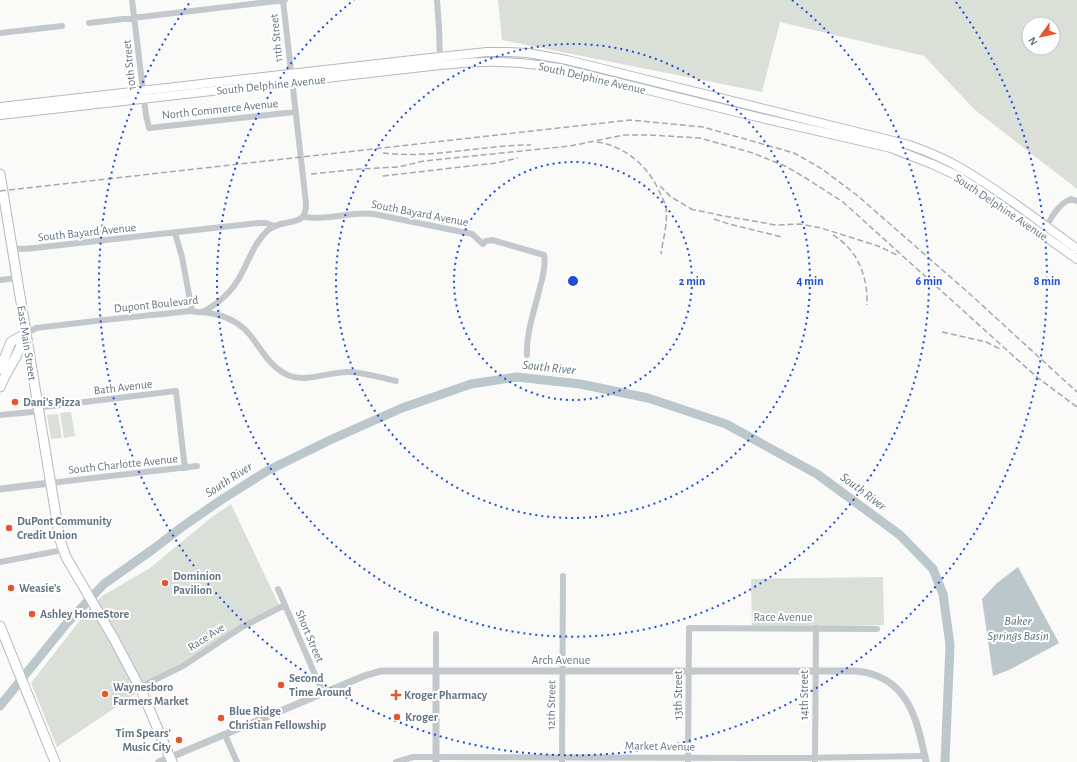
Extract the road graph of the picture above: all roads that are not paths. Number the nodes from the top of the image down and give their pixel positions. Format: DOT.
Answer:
graph roads {
  1 [pos="132,0"];
  2 [pos="283,0"];
  3 [pos="287,0"];
  4 [pos="437,0"];
  5 [pos="135,18"];
  6 [pos="89,23"];
  7 [pos="62,26"];
  8 [pos="0,33"];
  9 [pos="439,57"];
  10 [pos="440,65"];
  11 [pos="291,74"];
  12 [pos="292,83"];
  13 [pos="143,90"];
  14 [pos="144,99"];
  15 [pos="0,107"];
  16 [pos="295,112"];
  17 [pos="0,115"];
  18 [pos="148,127"];
  19 [pos="0,174"];
  20 [pos="0,177"];
  21 [pos="1077,201"];
  22 [pos="304,217"];
  23 [pos="274,226"];
  24 [pos="1044,230"];
  25 [pos="175,233"];
  26 [pos="13,248"];
  27 [pos="1077,249"];
  28 [pos="1077,259"];
  29 [pos="17,278"];
  30 [pos="0,280"];
  31 [pos="192,311"];
  32 [pos="202,312"];
  33 [pos="25,334"];
  34 [pos="527,355"];
  35 [pos="0,369"];
  36 [pos="396,380"];
  37 [pos="0,387"];
  38 [pos="38,409"];
  39 [pos="0,415"];
  40 [pos="197,466"];
  41 [pos="186,468"];
  42 [pos="50,483"];
  43 [pos="0,489"];
  44 [pos="63,550"];
  45 [pos="0,562"];
  46 [pos="563,576"];
  47 [pos="278,589"];
  48 [pos="285,605"];
  49 [pos="0,626"];
  50 [pos="689,628"];
  51 [pos="816,628"];
  52 [pos="877,628"];
  53 [pos="436,634"];
  54 [pos="436,671"];
  55 [pos="562,671"];
  56 [pos="689,671"];
  57 [pos="816,671"];
  58 [pos="140,687"];
  59 [pos="323,693"];
  60 [pos="225,735"];
  61 [pos="436,759"];
  62 [pos="925,759"];
  63 [pos="171,760"];
  64 [pos="562,760"];
  65 [pos="688,760"];
  66 [pos="815,760"];
  67 [pos="55,762"];
  68 [pos="159,762"];
  69 [pos="237,762"];
  70 [pos="396,762"];
  1 -- 5 [label="street, 10th Street"];
  2 -- 3 [label="street"];
  2 -- 5 [label="street"];
  2 -- 11 [label="street, 11th Street"];
  4 -- 9 [label="street"];
  5 -- 6 [label="street"];
  5 -- 13 [label="street, 10th Street"];
  7 -- 8 [label="street"];
  9 -- 10 [label="street"];
  9 -- 11 [label="main road, South Delphine Avenue"];
  9 -- 24 [label="main road, South Delphine Avenue"];
  10 -- 12 [label="main road, South Delphine Avenue"];
  10 -- 24 [label="main road, South Delphine Avenue"];
  11 -- 12 [label="street"];
  11 -- 13 [label="main road, South Delphine Avenue"];
  12 -- 14 [label="main road, South Delphine Avenue"];
  12 -- 16 [label="street"];
  13 -- 14 [label="street, 10th Street"];
  13 -- 15 [label="main road, South Delphine Avenue"];
  14 -- 17 [label="main road, South Delphine Avenue"];
  14 -- 18 [label="street, 10th Street"];
  16 -- 18 [label="street, North Commerce Avenue"];
  16 -- 22 [label="street"];
  19 -- 20 [label="main road, East Main Street"];
  20 -- 26 [label="main road, East Main Street"];
  21 -- 24 [label="street"];
  22 -- 23 [label="street, South Bayard Avenue"];
  22 -- 34 [label="street, South Bayard Avenue"];
  23 -- 25 [label="street, South Bayard Avenue"];
  23 -- 32 [label="street, Dupont Boulevard"];
  24 -- 27 [label="main road, South Delphine Avenue"];
  24 -- 28 [label="main road, South Delphine Avenue"];
  25 -- 26 [label="street, South Bayard Avenue"];
  25 -- 31 [label="street"];
  26 -- 29 [label="main road, East Main Street"];
  29 -- 30 [label="street"];
  29 -- 33 [label="main road, East Main Street"];
  31 -- 32 [label="street, Dupont Boulevard"];
  31 -- 33 [label="street, Dupont Boulevard"];
  32 -- 36 [label="street"];
  33 -- 35 [label="main road"];
  33 -- 37 [label="main road"];
  33 -- 38 [label="main road, East Main Street"];
  38 -- 39 [label="street, Bath Avenue"];
  38 -- 41 [label="street, Bath Avenue"];
  38 -- 42 [label="main road, East Main Street"];
  40 -- 41 [label="street, South Charlotte Avenue"];
  41 -- 42 [label="street, South Charlotte Avenue"];
  42 -- 43 [label="street"];
  42 -- 44 [label="main road, East Main Street"];
  44 -- 45 [label="street"];
  44 -- 58 [label="main road, East Main Street"];
  46 -- 55 [label="street, 12th Street"];
  47 -- 48 [label="street, Short Street"];
  48 -- 58 [label="street, Race Ave"];
  48 -- 59 [label="street, Short Street"];
  49 -- 67 [label="main road"];
  50 -- 51 [label="street, Race Avenue"];
  50 -- 56 [label="street, 13th Street"];
  51 -- 52 [label="street, Race Avenue"];
  51 -- 57 [label="street, 14th Street"];
  53 -- 54 [label="street"];
  54 -- 55 [label="street, Arch Avenue"];
  54 -- 59 [label="street, Arch Avenue"];
  54 -- 61 [label="street"];
  55 -- 56 [label="street, Arch Avenue"];
  55 -- 64 [label="street, 12th Street"];
  56 -- 57 [label="street, Arch Avenue"];
  56 -- 65 [label="street, 13th Street"];
  57 -- 62 [label="street, Arch Avenue"];
  57 -- 66 [label="street, 14th Street"];
  58 -- 63 [label="main road, East Main Street"];
  59 -- 60 [label="street, Arch Avenue"];
  60 -- 63 [label="street, Arch Avenue"];
  60 -- 69 [label="street"];
  61 -- 64 [label="street, Market Avenue"];
  61 -- 70 [label="street, Market Avenue"];
  62 -- 66 [label="street, Market Avenue"];
  63 -- 68 [label="street, Arch Avenue"];
  64 -- 65 [label="street, Market Avenue"];
  65 -- 66 [label="street, Market Avenue"];
}
